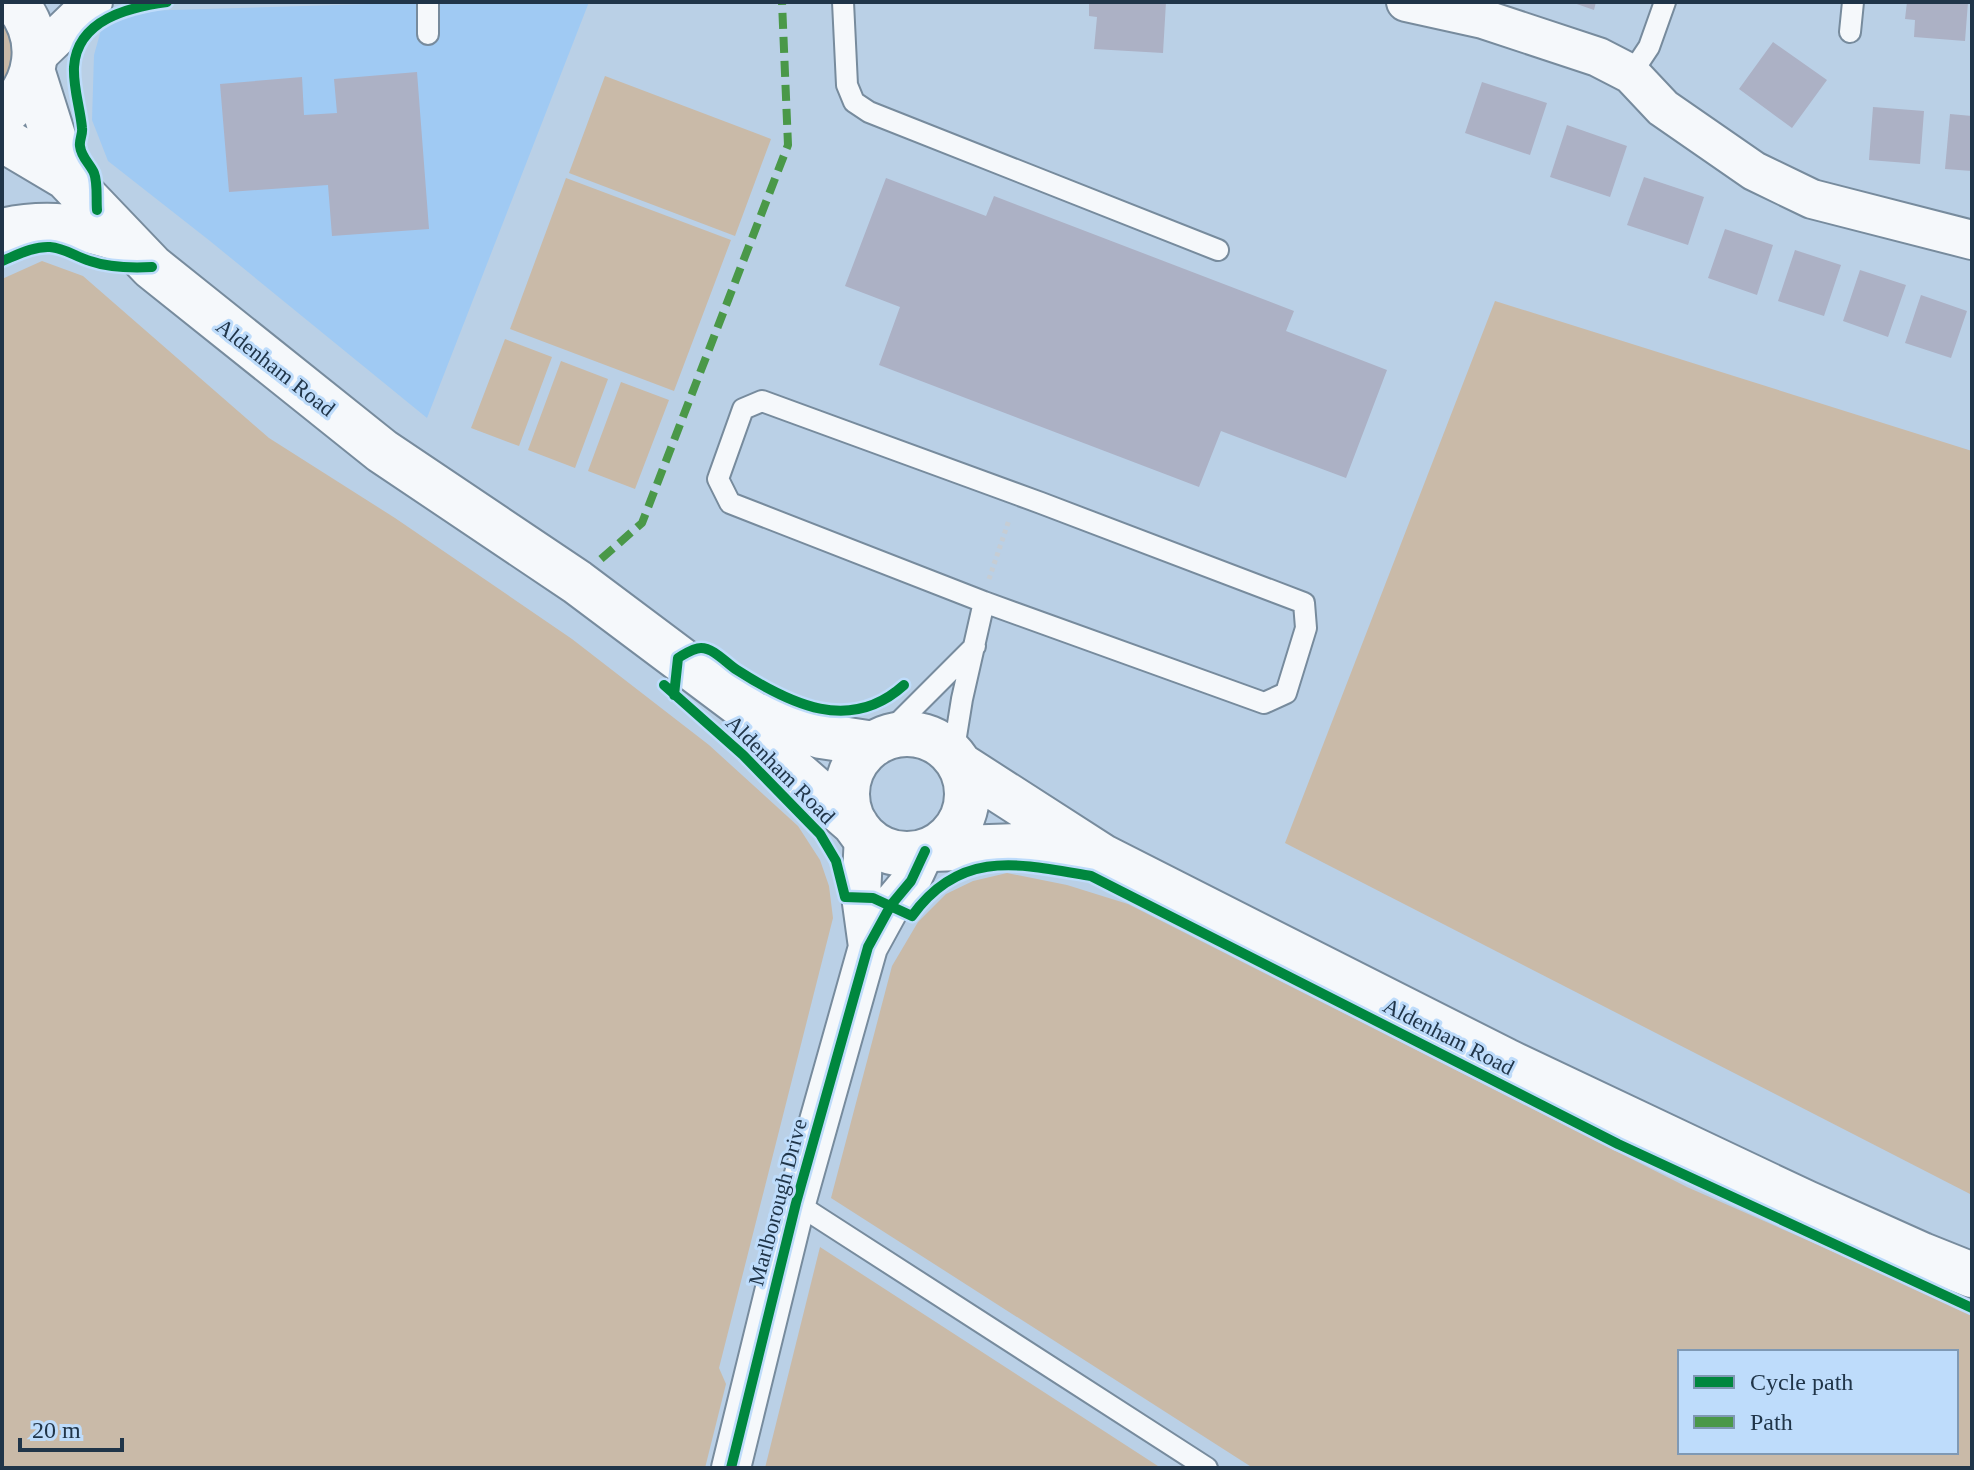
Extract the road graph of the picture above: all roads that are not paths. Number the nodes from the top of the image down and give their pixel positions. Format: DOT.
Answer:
graph roads {
  1 [pos="15,2"];
  2 [pos="93,2"];
  3 [pos="428,2"];
  4 [pos="843,2"];
  5 [pos="1406,2"];
  6 [pos="1665,2"];
  7 [pos="1853,2"];
  8 [pos="1850,32"];
  9 [pos="428,34"];
  10 [pos="34,65"];
  11 [pos="1631,74"];
  12 [pos="2,115"];
  13 [pos="2,139"];
  14 [pos="66,177"];
  15 [pos="2,231"];
  16 [pos="1972,240"];
  17 [pos="128,242"];
  18 [pos="1218,250"];
  19 [pos="984,602"];
  20 [pos="975,646"];
  21 [pos="753,714"];
  22 [pos="878,741"];
  23 [pos="956,760"];
  24 [pos="860,830"];
  25 [pos="928,850"];
  26 [pos="1103,857"];
  27 [pos="868,947"];
  28 [pos="796,1203"];
  29 [pos="1972,1275"];
  30 [pos="731,1468"];
  31 [pos="1207,1468"];
  1 -- 10 [label="main road, Aldenham Road"];
  2 -- 10 [label="street"];
  3 -- 9 [label="lane"];
  4 -- 18 [label="lane"];
  5 -- 11 [label="street"];
  6 -- 11 [label="lane"];
  7 -- 8 [label="lane"];
  10 -- 12 [label="main road"];
  10 -- 14 [label="main road, Aldenham Road"];
  11 -- 16 [label="street"];
  13 -- 14 [label="main road, Aldenham Road"];
  14 -- 17 [label="main road, Aldenham Road"];
  15 -- 17 [label="main road"];
  17 -- 21 [label="main road, Aldenham Road"];
  19 -- 19 [label="lane"];
  19 -- 20 [label="lane"];
  20 -- 22 [label="lane"];
  20 -- 23 [label="lane"];
  21 -- 22 [label="main road, Aldenham Road"];
  21 -- 24 [label="main road, Aldenham Road"];
  22 -- 23 [label="main road"];
  22 -- 24 [label="main road"];
  23 -- 25 [label="main road"];
  23 -- 26 [label="main road, Aldenham Road"];
  24 -- 25 [label="main road"];
  24 -- 27 [label="street, Marlborough Drive"];
  25 -- 26 [label="main road, Aldenham Road"];
  25 -- 27 [label="street, Marlborough Drive"];
  26 -- 29 [label="main road, Aldenham Road"];
  27 -- 28 [label="street, Marlborough Drive"];
  28 -- 30 [label="street, Marlborough Drive"];
  28 -- 31 [label="lane"];
}
